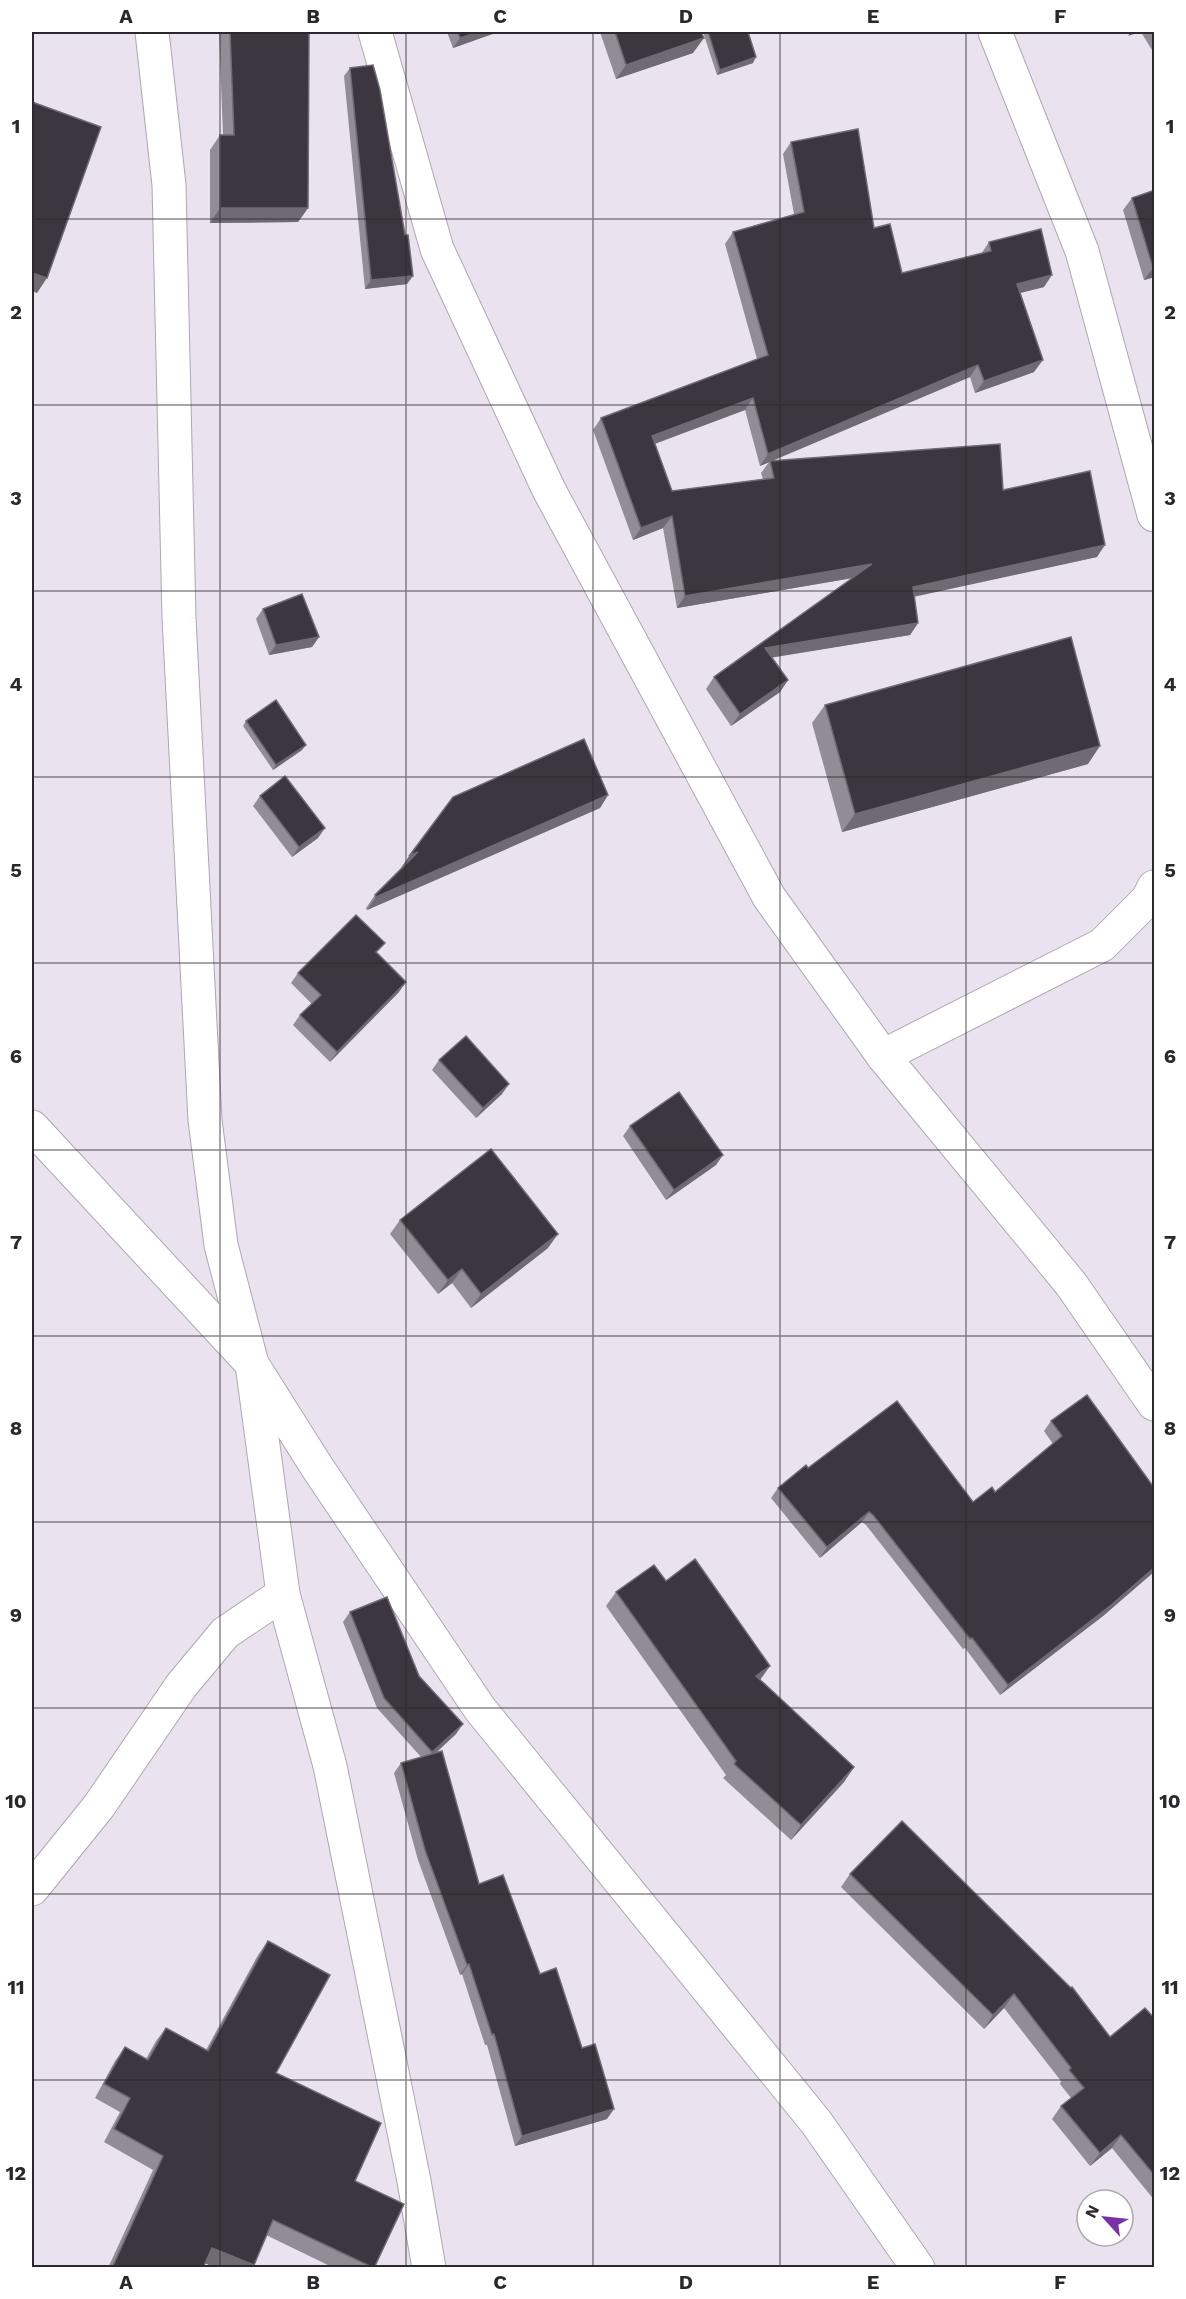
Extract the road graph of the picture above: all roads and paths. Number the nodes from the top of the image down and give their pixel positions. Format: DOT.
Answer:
graph roads {
  1 [pos="152,32"];
  2 [pos="375,32"];
  3 [pos="995,32"];
  4 [pos="1155,515"];
  5 [pos="1155,887"];
  6 [pos="883,1056"];
  7 [pos="32,1127"];
  8 [pos="252,1364"];
  9 [pos="1155,1404"];
  10 [pos="284,1594"];
  11 [pos="32,1889"];
  12 [pos="429,2268"];
  13 [pos="918,2268"];
  1 -- 8 [label="street"];
  2 -- 6 [label="street"];
  3 -- 4 [label="street"];
  5 -- 6 [label="street"];
  6 -- 9 [label="street"];
  7 -- 8 [label="street"];
  8 -- 10 [label="street"];
  8 -- 13 [label="street"];
  10 -- 11 [label="street"];
  10 -- 12 [label="street"];
}
